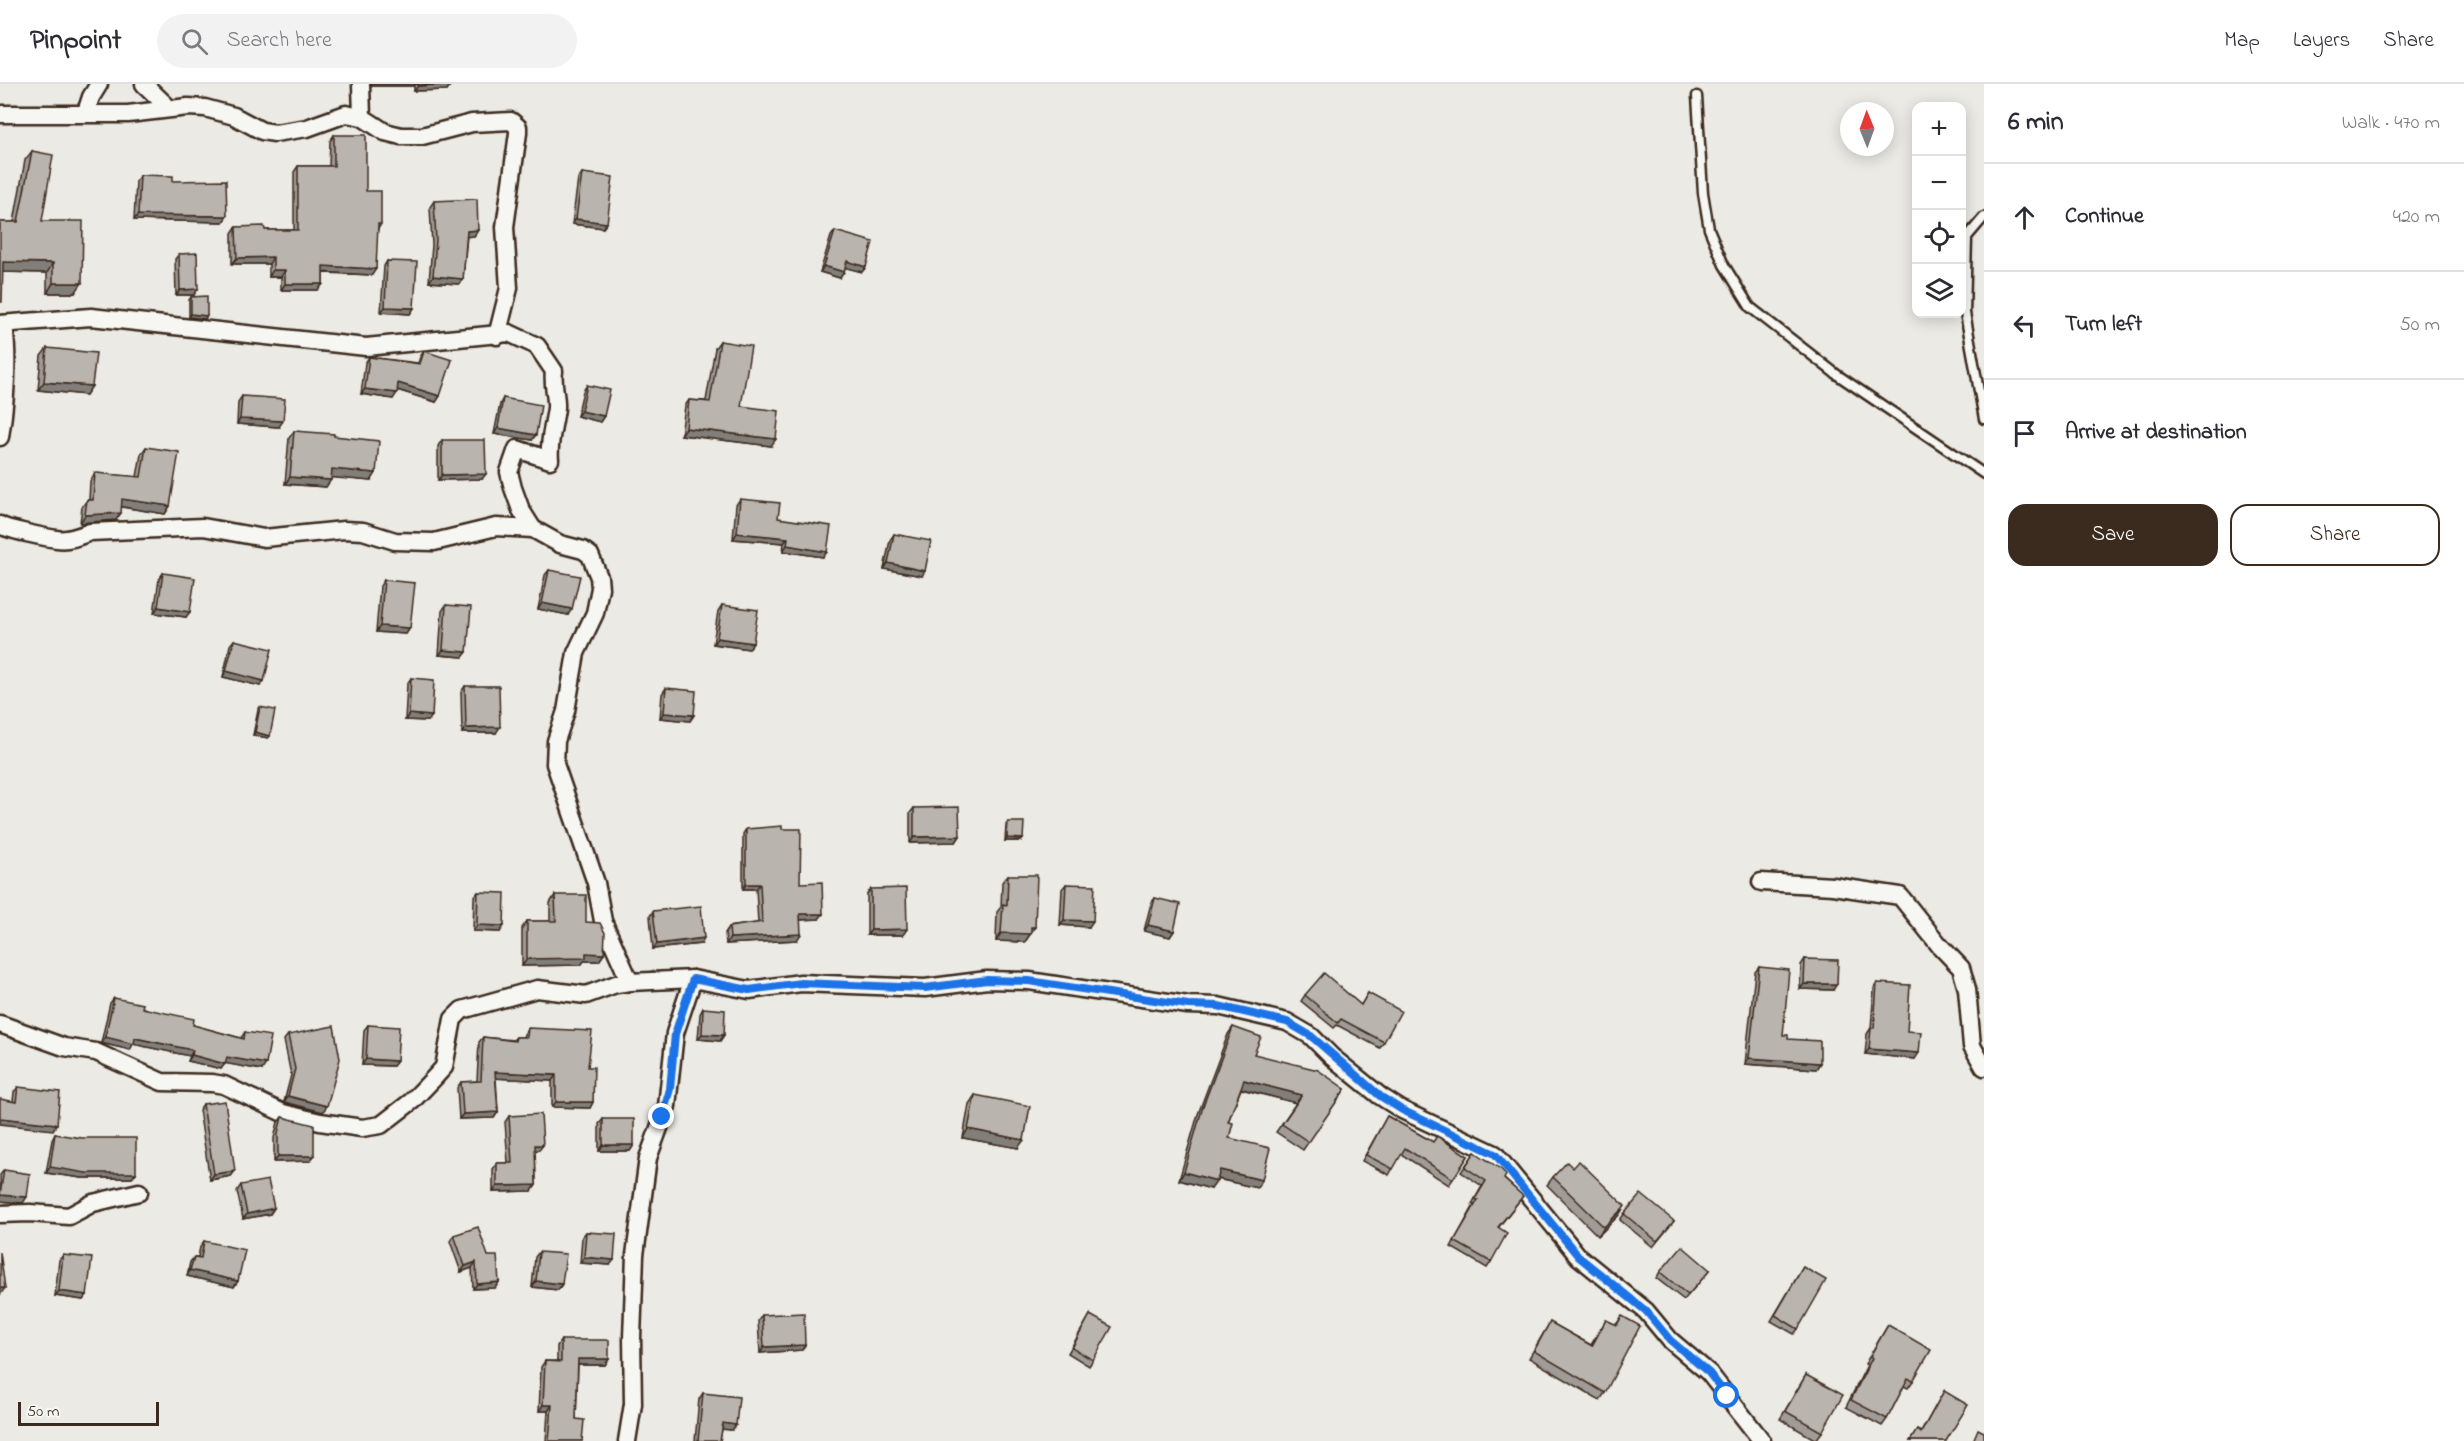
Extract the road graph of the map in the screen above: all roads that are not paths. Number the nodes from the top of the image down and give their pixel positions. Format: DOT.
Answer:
graph roads {
  1 [pos="99,84"];
  2 [pos="144,84"];
  3 [pos="361,84"];
  4 [pos="1697,96"];
  5 [pos="169,108"];
  6 [pos="86,112"];
  7 [pos="0,114"];
  8 [pos="362,117"];
  9 [pos="1984,217"];
  10 [pos="2,324"];
  11 [pos="497,336"];
  12 [pos="1984,420"];
  13 [pos="0,437"];
  14 [pos="1984,474"];
  15 [pos="0,525"];
  16 [pos="533,529"];
  17 [pos="1761,882"];
  18 [pos="693,979"];
  19 [pos="630,982"];
  20 [pos="0,1024"];
  21 [pos="1984,1067"];
  22 [pos="140,1192"];
  23 [pos="0,1214"];
  24 [pos="627,1441"];
  25 [pos="1762,1441"];
  1 -- 6 [label="street"];
  2 -- 5 [label="street"];
  3 -- 8 [label="street"];
  4 -- 14 [label="lane"];
  5 -- 6 [label="street"];
  5 -- 8 [label="street"];
  6 -- 7 [label="street"];
  8 -- 11 [label="street"];
  9 -- 12 [label="lane"];
  10 -- 11 [label="street"];
  10 -- 13 [label="street"];
  11 -- 16 [label="street"];
  15 -- 16 [label="street"];
  16 -- 19 [label="street"];
  17 -- 21 [label="street"];
  18 -- 19 [label="street"];
  18 -- 24 [label="street"];
  18 -- 25 [label="street"];
  19 -- 20 [label="street"];
  22 -- 23 [label="street"];
}
